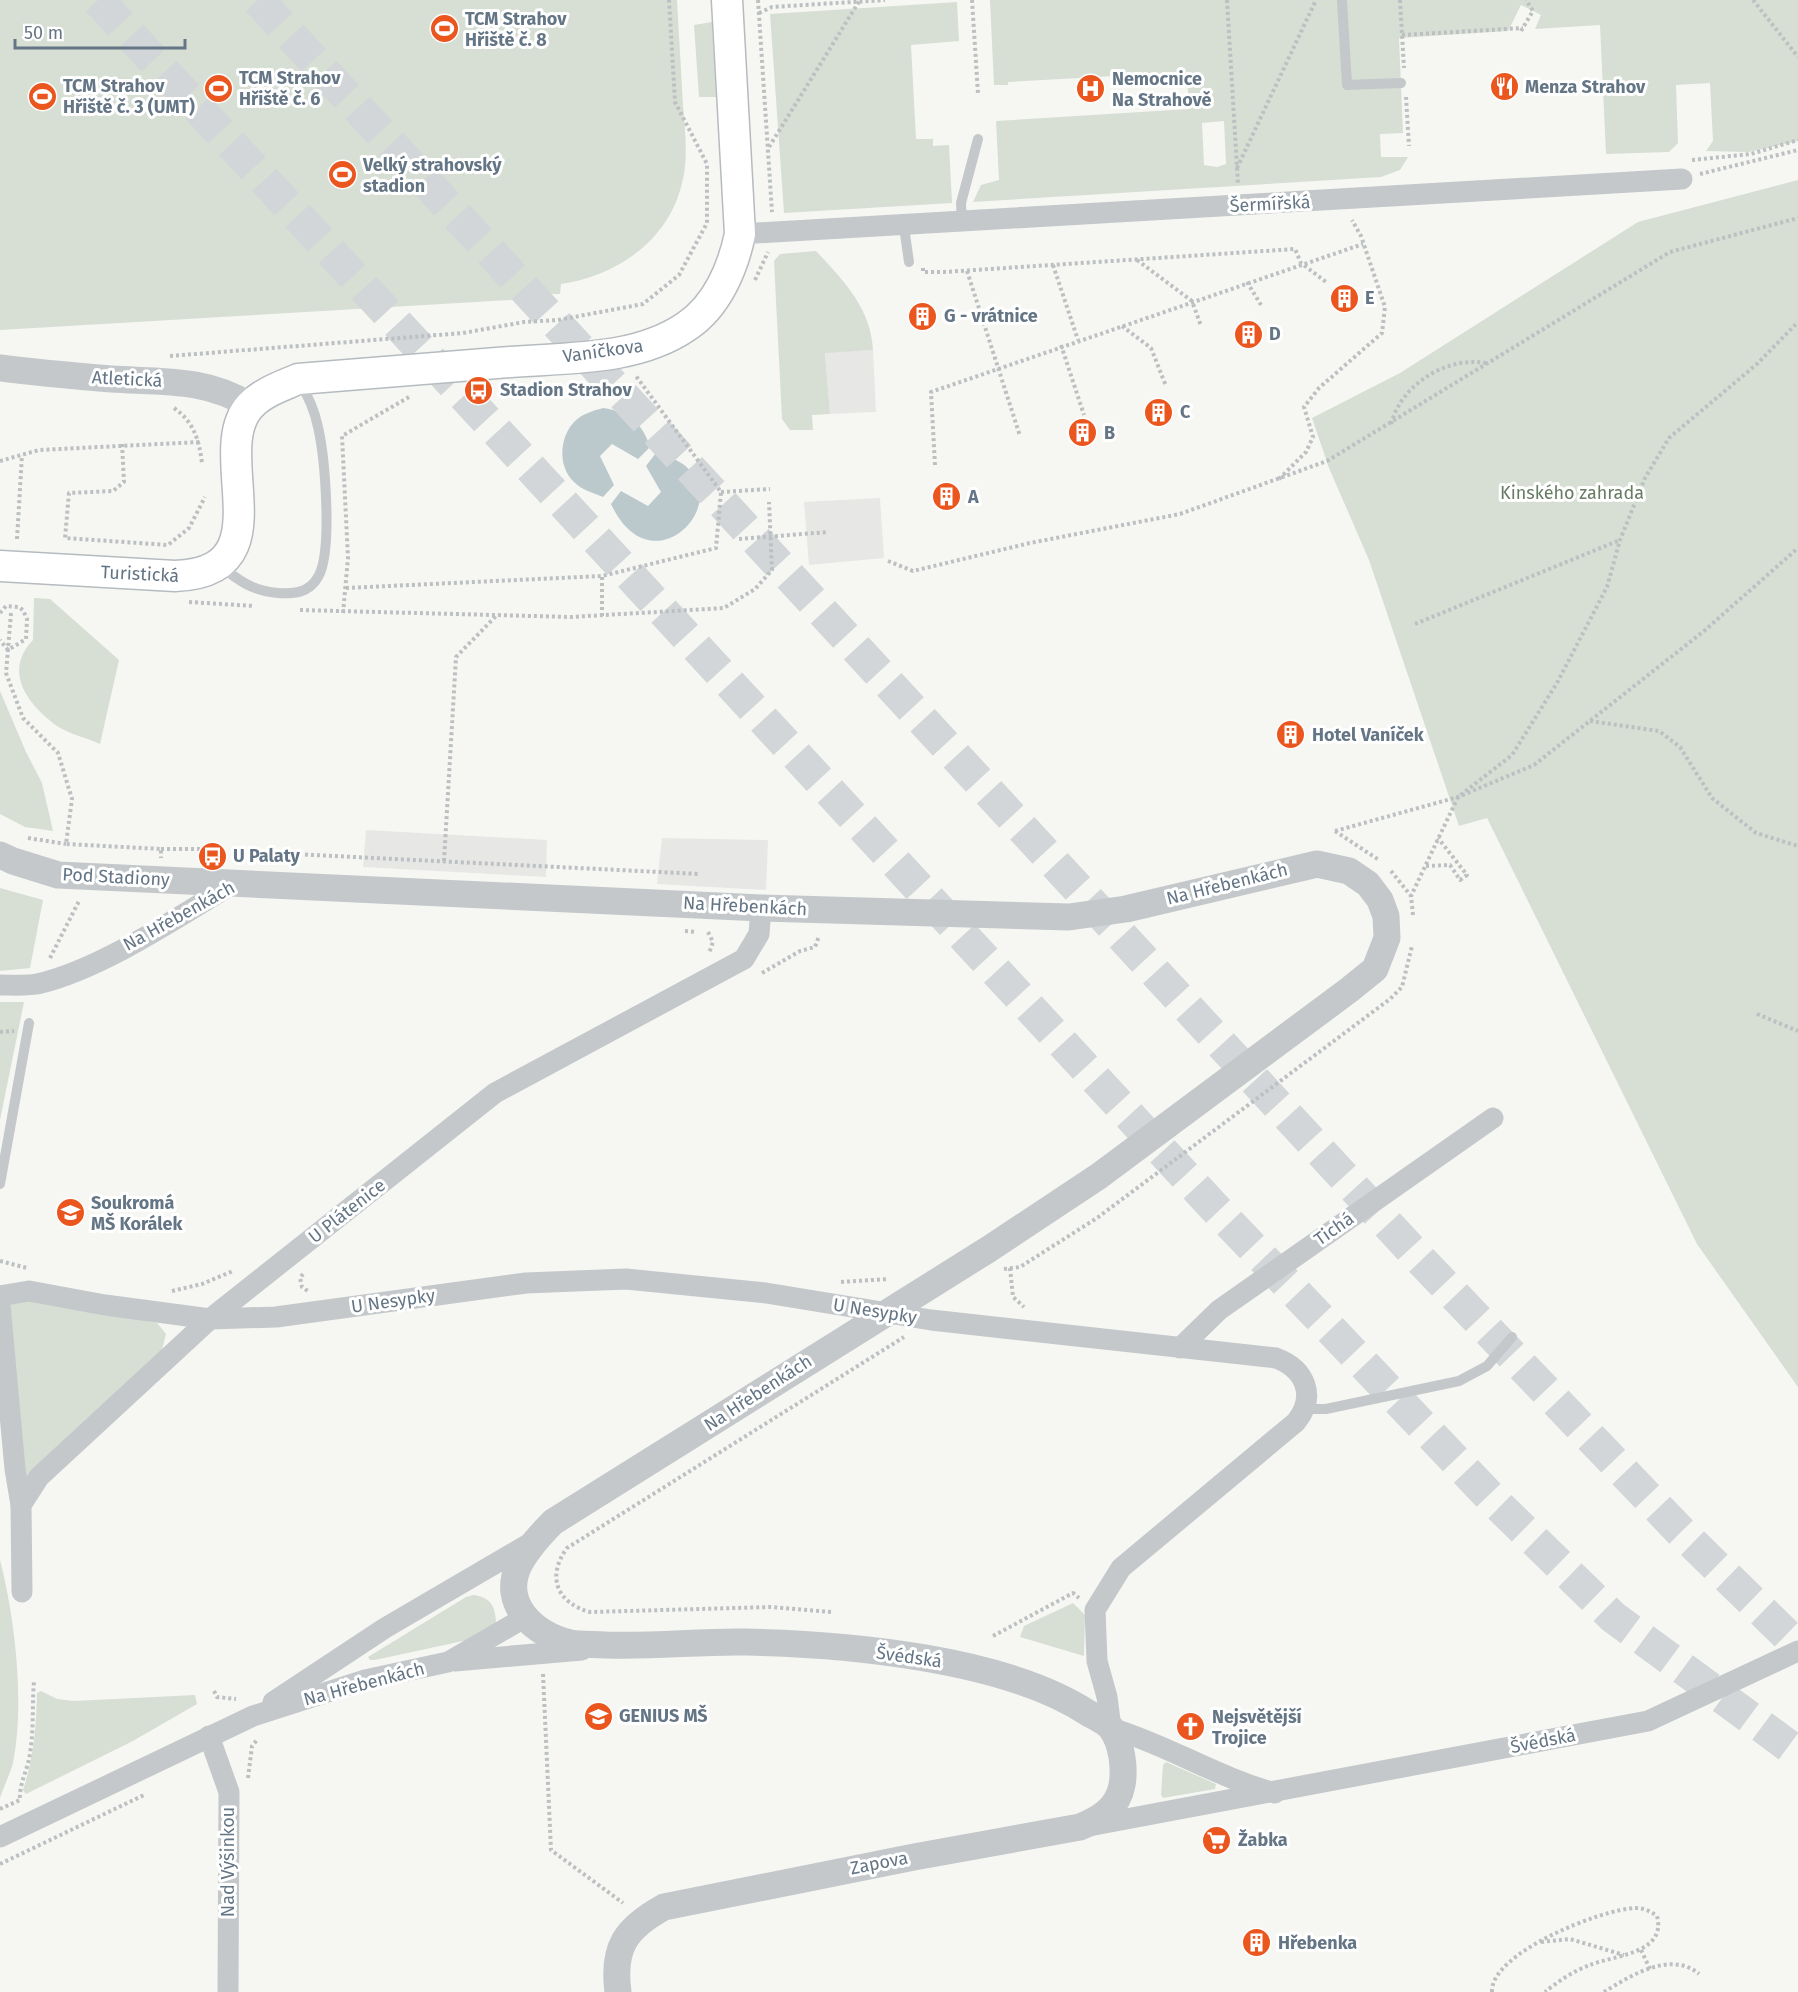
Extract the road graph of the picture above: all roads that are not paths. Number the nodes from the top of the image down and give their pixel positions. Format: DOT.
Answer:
graph roads {
  1 [pos="727,0"];
  2 [pos="1342,0"];
  3 [pos="1401,83"];
  4 [pos="978,139"];
  5 [pos="1682,179"];
  6 [pos="962,223"];
  7 [pos="904,226"];
  8 [pos="740,234"];
  9 [pos="909,262"];
  10 [pos="0,368"];
  11 [pos="298,380"];
  12 [pos="250,406"];
  13 [pos="218,564"];
  14 [pos="0,566"];
  15 [pos="0,855"];
  16 [pos="236,882"];
  17 [pos="761,908"];
  18 [pos="0,985"];
  19 [pos="28,1023"];
  20 [pos="1493,1118"];
  21 [pos="0,1184"];
  22 [pos="0,1296"];
  23 [pos="0,1305"];
  24 [pos="886,1311"];
  25 [pos="210,1319"];
  26 [pos="1512,1337"];
  27 [pos="1180,1348"];
  28 [pos="1305,1409"];
  29 [pos="21,1505"];
  30 [pos="536,1540"];
  31 [pos="22,1592"];
  32 [pos="524,1618"];
  33 [pos="627,1646"];
  34 [pos="1798,1651"];
  35 [pos="448,1662"];
  36 [pos="248,1708"];
  37 [pos="1111,1728"];
  38 [pos="209,1736"];
  39 [pos="1275,1792"];
  40 [pos="1080,1827"];
  41 [pos="0,1837"];
  42 [pos="228,1992"];
  43 [pos="618,1992"];
  1 -- 8 [label="main road, Vaníčkova"];
  2 -- 3 [label="lane"];
  4 -- 6 [label="lane"];
  5 -- 6 [label="street, Šermířská"];
  6 -- 7 [label="street, Šermířská"];
  7 -- 8 [label="street, Šermířská"];
  7 -- 9 [label="lane"];
  8 -- 11 [label="main road, Vaníčkova"];
  10 -- 12 [label="street, Atletická"];
  11 -- 12 [label="main road, Vaníčkova"];
  11 -- 13 [label="lane"];
  12 -- 13 [label="main road"];
  13 -- 14 [label="main road, Turistická"];
  15 -- 16 [label="street, Pod Stadiony"];
  16 -- 17 [label="street, Na Hřebenkách"];
  16 -- 18 [label="street, Na Hřebenkách"];
  17 -- 24 [label="street, Na Hřebenkách"];
  17 -- 25 [label="street, U Plátenice"];
  19 -- 21 [label="lane"];
  20 -- 27 [label="street, Tichá"];
  22 -- 25 [label="street, U Nesypky"];
  23 -- 29 [label="street"];
  24 -- 25 [label="street, U Nesypky"];
  24 -- 27 [label="street, U Nesypky"];
  24 -- 30 [label="street, Na Hřebenkách"];
  25 -- 29 [label="street, U Plátenice"];
  26 -- 28 [label="lane"];
  27 -- 28 [label="street, U Nesypky"];
  28 -- 37 [label="street"];
  29 -- 31 [label="street"];
  30 -- 32 [label="street, Na Hřebenkách"];
  30 -- 36 [label="street, Na Hřebenkách"];
  32 -- 33 [label="street, Švédská"];
  32 -- 35 [label="street, Na Hřebenkách"];
  33 -- 35 [label="street"];
  33 -- 37 [label="street, Švédská"];
  34 -- 39 [label="street, Švédská"];
  35 -- 36 [label="street, Na Hřebenkách"];
  36 -- 38 [label="street, Na Hřebenkách"];
  37 -- 39 [label="street, Švédská"];
  37 -- 40 [label="street, Zapova"];
  38 -- 41 [label="street, Na Hřebenkách"];
  38 -- 42 [label="street, Nad Výšinkou"];
  39 -- 40 [label="street, Švédská"];
  40 -- 43 [label="street, Zapova"];
}
